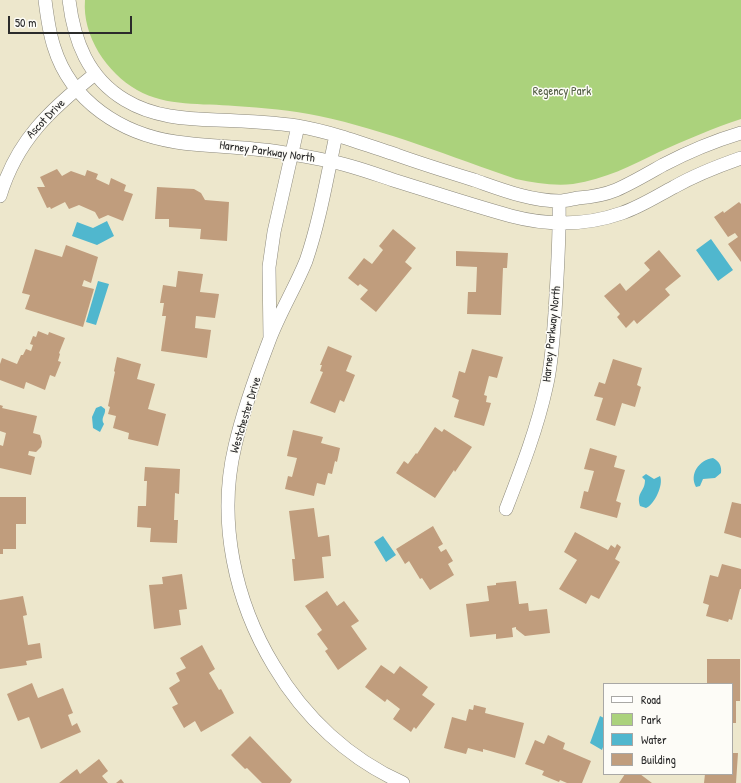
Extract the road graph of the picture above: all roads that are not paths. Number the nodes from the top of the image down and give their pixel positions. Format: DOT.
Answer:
graph roads {
  1 [pos="45,0"];
  2 [pos="69,0"];
  3 [pos="95,74"];
  4 [pos="76,89"];
  5 [pos="298,126"];
  6 [pos="741,133"];
  7 [pos="336,135"];
  8 [pos="291,154"];
  9 [pos="741,158"];
  10 [pos="330,161"];
  11 [pos="0,196"];
  12 [pos="559,201"];
  13 [pos="559,224"];
  14 [pos="270,340"];
  15 [pos="506,509"];
  16 [pos="403,783"];
  1 -- 4 [label="street, Harney Parkway North"];
  2 -- 3 [label="street, Harney Parkway North"];
  3 -- 4 [label="street, Ascot Drive"];
  3 -- 5 [label="street, Harney Parkway North"];
  4 -- 8 [label="street, Harney Parkway North"];
  4 -- 11 [label="street, Ascot Drive"];
  5 -- 7 [label="street, Harney Parkway North"];
  5 -- 8 [label="street, Westchester Drive"];
  6 -- 12 [label="street, Harney Parkway North"];
  7 -- 10 [label="street, Westchester Drive"];
  7 -- 12 [label="street, Harney Parkway North"];
  8 -- 10 [label="street, Harney Parkway North"];
  8 -- 14 [label="street, Westchester Drive"];
  9 -- 13 [label="street, Harney Parkway North"];
  10 -- 13 [label="street, Harney Parkway North"];
  10 -- 14 [label="street, Westchester Drive"];
  12 -- 13 [label="street, Harney Parkway North"];
  13 -- 15 [label="street, Harney Parkway North"];
  14 -- 16 [label="street, Westchester Drive"];
}
